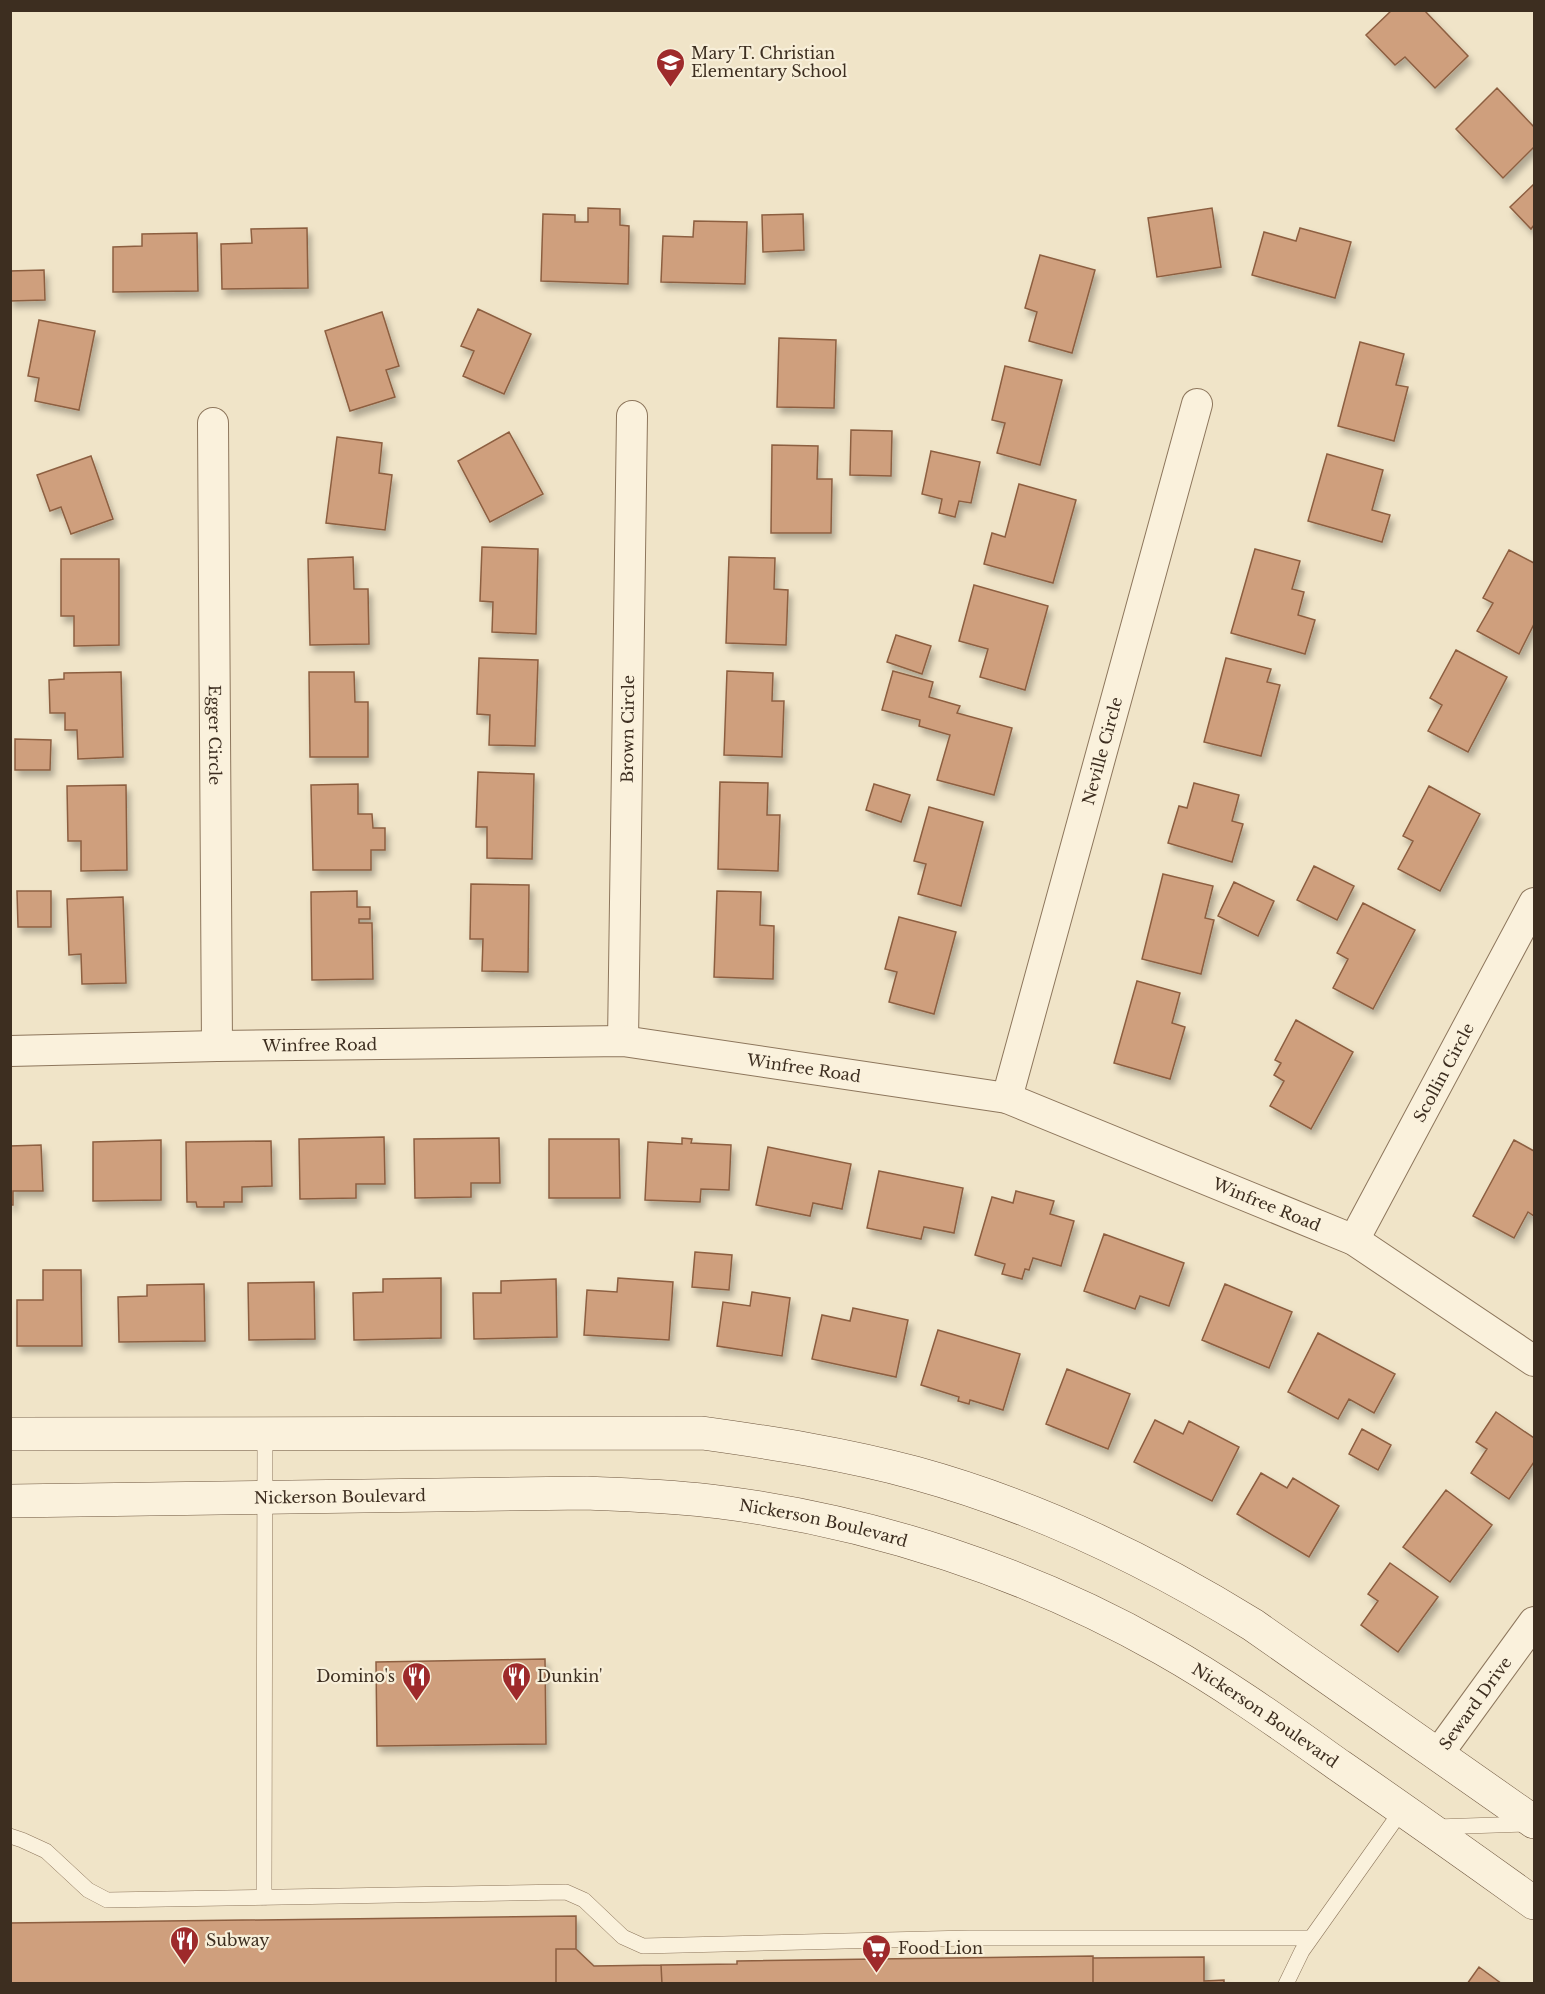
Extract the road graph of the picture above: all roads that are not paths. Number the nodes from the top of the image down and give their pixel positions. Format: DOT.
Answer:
graph roads {
  1 [pos="1197,404"];
  2 [pos="632,416"];
  3 [pos="213,423"];
  4 [pos="1534,903"];
  5 [pos="623,1041"];
  6 [pos="217,1046"];
  7 [pos="10,1051"];
  8 [pos="1007,1098"];
  9 [pos="1354,1240"];
  10 [pos="1534,1361"];
  11 [pos="265,1433"];
  12 [pos="10,1434"];
  13 [pos="265,1498"];
  14 [pos="10,1501"];
  15 [pos="1534,1622"];
  16 [pos="1438,1755"];
  17 [pos="1415,1818"];
  18 [pos="1534,1823"];
  19 [pos="10,1836"];
  20 [pos="264,1898"];
  21 [pos="1534,1903"];
  22 [pos="1311,1938"];
  23 [pos="1286,1983"];
  1 -- 8 [label="street, Neville Circle"];
  2 -- 5 [label="street, Brown Circle"];
  3 -- 6 [label="street, Egger Circle"];
  4 -- 9 [label="street, Scollin Circle"];
  5 -- 6 [label="street, Winfree Road"];
  5 -- 8 [label="street, Winfree Road"];
  6 -- 7 [label="street, Winfree Road"];
  8 -- 9 [label="street, Winfree Road"];
  9 -- 10 [label="street, Winfree Road"];
  11 -- 12 [label="street"];
  11 -- 13 [label="lane"];
  11 -- 16 [label="street"];
  13 -- 14 [label="street, Nickerson Boulevard"];
  13 -- 17 [label="street, Nickerson Boulevard"];
  13 -- 20 [label="lane"];
  15 -- 16 [label="street, Seward Drive"];
  16 -- 18 [label="street"];
  17 -- 18 [label="lane"];
  17 -- 21 [label="street, Nickerson Boulevard"];
  17 -- 22 [label="lane"];
  19 -- 20 [label="lane"];
  20 -- 22 [label="lane"];
  22 -- 23 [label="lane"];
}
